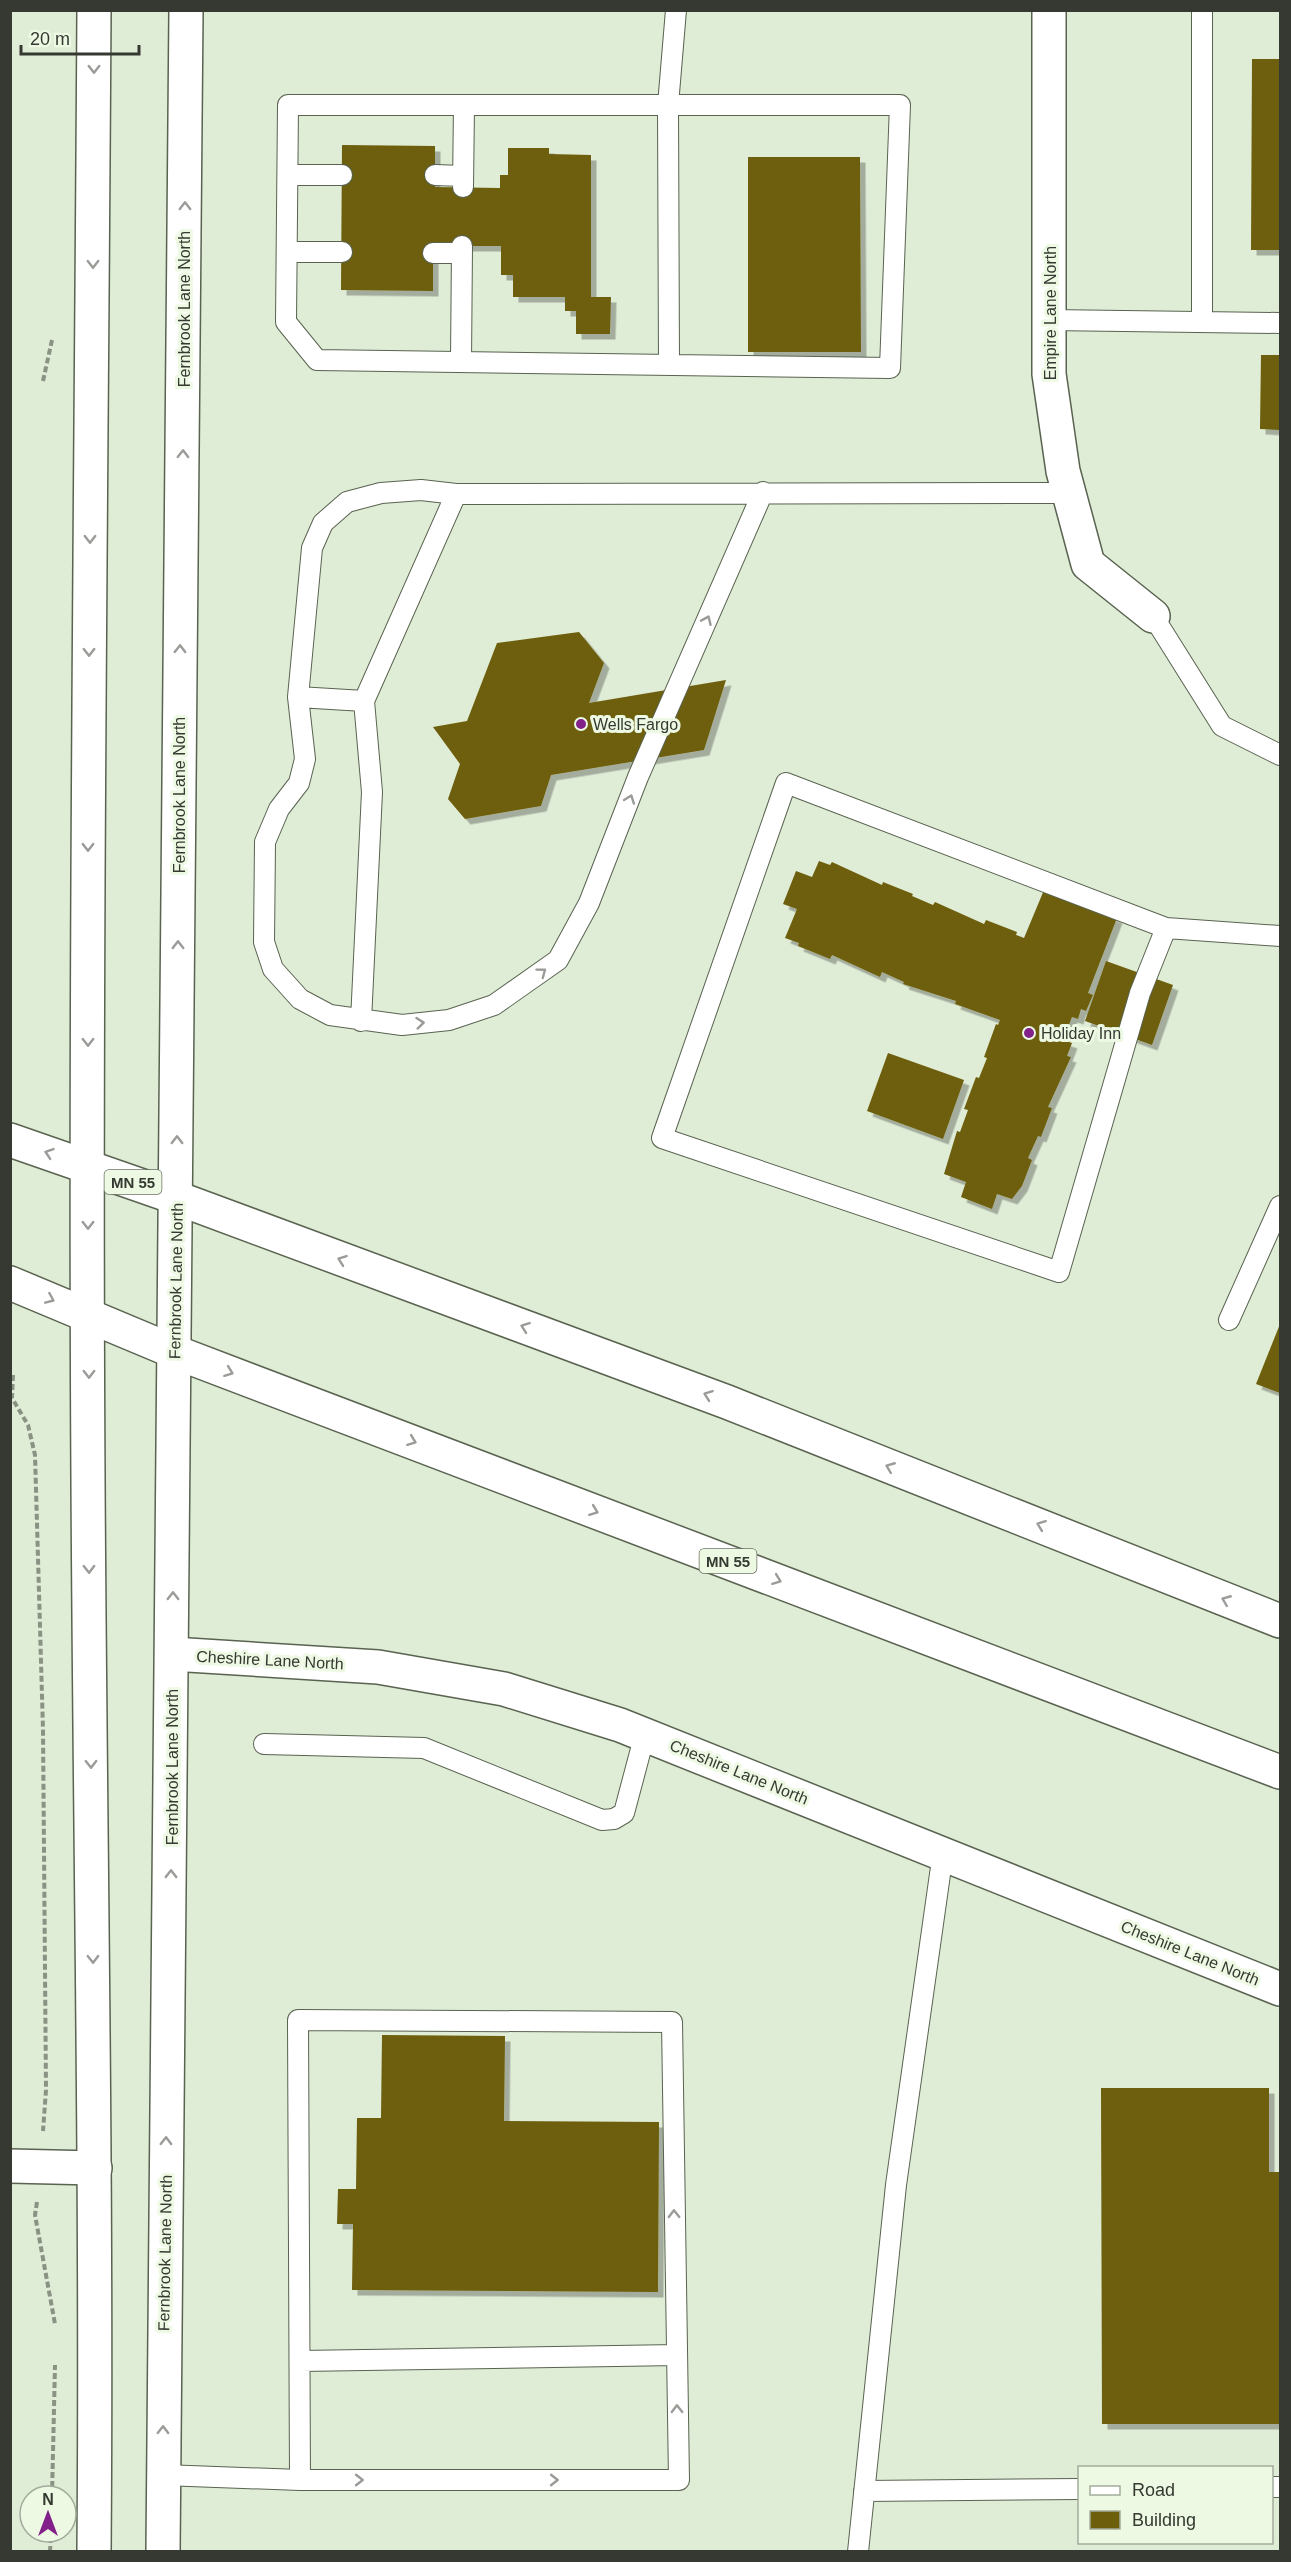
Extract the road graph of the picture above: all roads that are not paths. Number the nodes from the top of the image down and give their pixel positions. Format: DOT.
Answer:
graph roads {
  1 [pos="94,10"];
  2 [pos="186,10"];
  3 [pos="676,10"];
  4 [pos="1049,10"];
  5 [pos="1202,10"];
  6 [pos="464,105"];
  7 [pos="668,105"];
  8 [pos="288,175"];
  9 [pos="342,175"];
  10 [pos="435,175"];
  11 [pos="287,252"];
  12 [pos="342,252"];
  13 [pos="433,253"];
  14 [pos="1049,320"];
  15 [pos="1202,322"];
  16 [pos="1281,323"];
  17 [pos="461,362"];
  18 [pos="669,365"];
  19 [pos="763,492"];
  20 [pos="1069,493"];
  21 [pos="456,494"];
  22 [pos="1154,616"];
  23 [pos="298,697"];
  24 [pos="364,701"];
  25 [pos="1281,755"];
  26 [pos="1166,928"];
  27 [pos="1281,936"];
  28 [pos="361,1021"];
  29 [pos="10,1140"];
  30 [pos="88,1167"];
  31 [pos="177,1198"];
  32 [pos="1281,1206"];
  33 [pos="1275,1232"];
  34 [pos="10,1283"];
  35 [pos="89,1316"];
  36 [pos="1229,1320"];
  37 [pos="175,1352"];
  38 [pos="1281,1621"];
  39 [pos="172,1654"];
  40 [pos="645,1734"];
  41 [pos="264,1744"];
  42 [pos="1281,1772"];
  43 [pos="943,1853"];
  44 [pos="1281,1989"];
  45 [pos="25,2167"];
  46 [pos="95,2168"];
  47 [pos="677,2355"];
  48 [pos="300,2361"];
  49 [pos="163,2475"];
  50 [pos="300,2480"];
  51 [pos="1078,2489"];
  52 [pos="864,2491"];
  53 [pos="94,2552"];
  54 [pos="163,2552"];
  55 [pos="858,2552"];
  1 -- 30 [label="street, one-way"];
  31 -- 2 [label="street, Fernbrook Lane North, one-way"];
  3 -- 7 [label="lane"];
  4 -- 14 [label="street, Empire Lane North"];
  5 -- 15 [label="lane"];
  6 -- 7 [label="lane"];
  6 -- 8 [label="lane"];
  6 -- 10 [label="lane"];
  7 -- 18 [label="lane"];
  7 -- 18 [label="lane"];
  8 -- 9 [label="lane"];
  8 -- 11 [label="lane"];
  11 -- 12 [label="lane"];
  11 -- 17 [label="lane"];
  13 -- 17 [label="lane"];
  14 -- 15 [label="lane"];
  14 -- 20 [label="street, Empire Lane North"];
  15 -- 16 [label="lane"];
  17 -- 18 [label="lane"];
  19 -- 20 [label="lane"];
  19 -- 21 [label="lane"];
  28 -- 19 [label="lane, one-way"];
  20 -- 22 [label="street, Empire Lane North"];
  21 -- 23 [label="lane"];
  21 -- 24 [label="lane"];
  22 -- 25 [label="lane"];
  23 -- 24 [label="lane"];
  23 -- 28 [label="lane"];
  24 -- 28 [label="lane"];
  26 -- 26 [label="lane"];
  26 -- 27 [label="lane"];
  30 -- 29 [label="street, MN 55, one-way"];
  30 -- 31 [label="street, MN 55"];
  30 -- 35 [label="street, one-way"];
  31 -- 37 [label="street, Fernbrook Lane North"];
  38 -- 31 [label="street, MN 55, one-way"];
  32 -- 33 [label="lane"];
  33 -- 36 [label="lane"];
  34 -- 35 [label="street, MN 55, one-way"];
  35 -- 37 [label="street, MN 55"];
  35 -- 46 [label="street, one-way"];
  39 -- 37 [label="street, Fernbrook Lane North, one-way"];
  37 -- 42 [label="street, MN 55, one-way"];
  39 -- 40 [label="street, Cheshire Lane North"];
  49 -- 39 [label="street, Fernbrook Lane North, one-way"];
  40 -- 41 [label="lane"];
  40 -- 43 [label="street, Cheshire Lane North"];
  43 -- 44 [label="street, Cheshire Lane North"];
  43 -- 52 [label="lane"];
  45 -- 46 [label="street"];
  46 -- 53 [label="street"];
  47 -- 48 [label="lane"];
  47 -- 48 [label="lane, one-way"];
  50 -- 47 [label="lane, one-way"];
  48 -- 50 [label="lane"];
  49 -- 50 [label="lane"];
  49 -- 54 [label="street, Fernbrook Lane North"];
  51 -- 52 [label="lane"];
  52 -- 55 [label="lane"];
}
